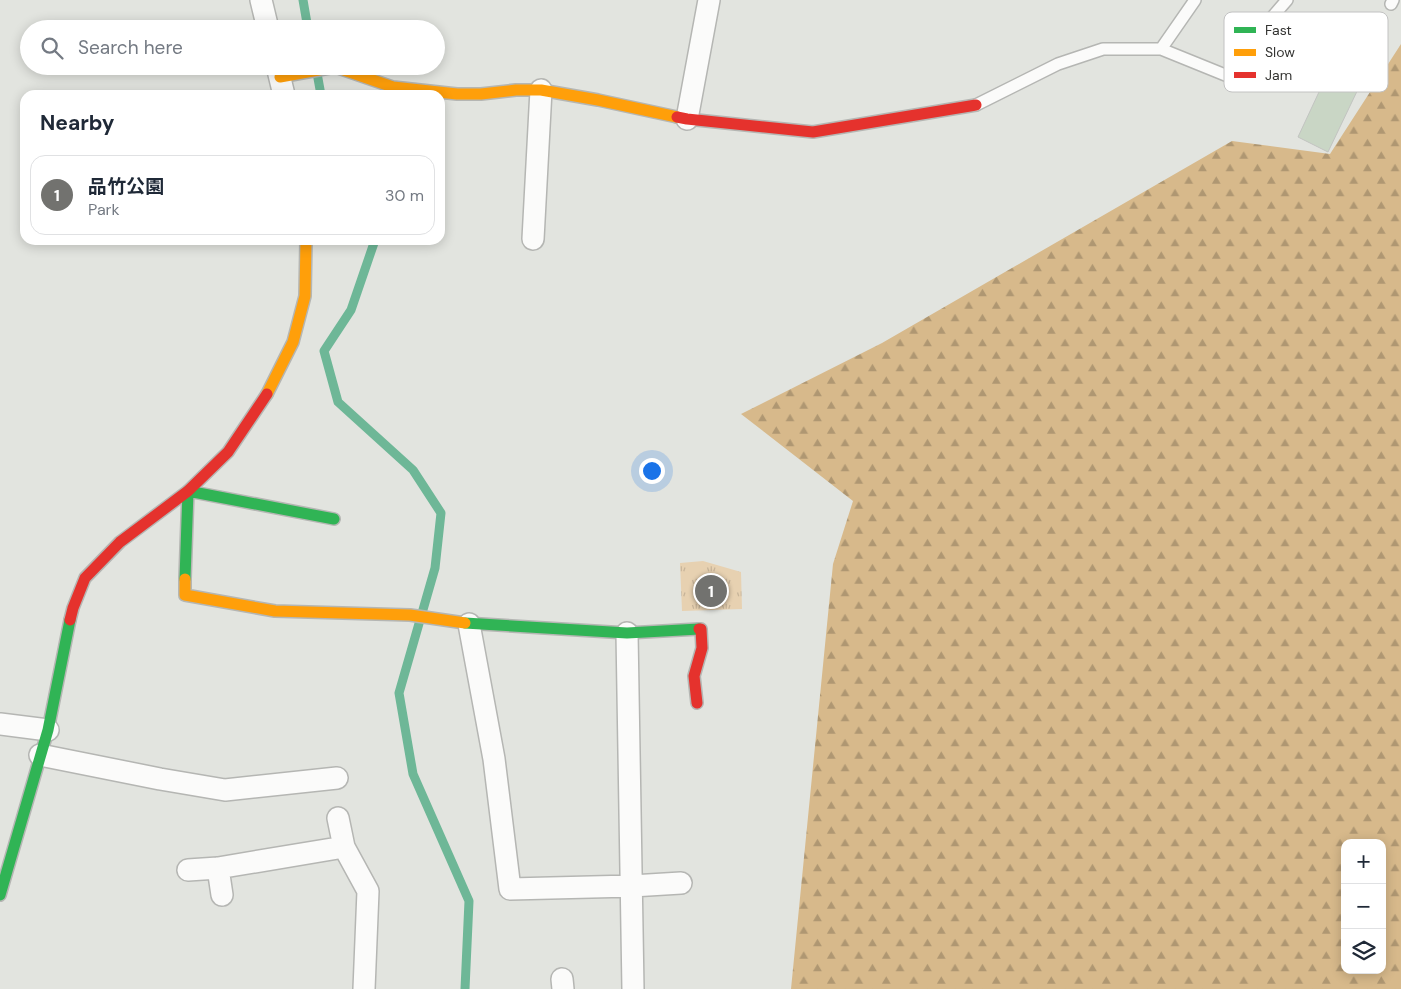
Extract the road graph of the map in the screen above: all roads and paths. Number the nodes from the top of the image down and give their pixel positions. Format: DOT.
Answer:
graph roads {
  1 [pos="261,0"];
  2 [pos="709,0"];
  3 [pos="1195,0"];
  4 [pos="1288,0"];
  5 [pos="1277,12"];
  6 [pos="266,20"];
  7 [pos="1161,49"];
  8 [pos="358,75"];
  9 [pos="1224,75"];
  10 [pos="420,90"];
  11 [pos="541,90"];
  12 [pos="445,93"];
  13 [pos="976,105"];
  14 [pos="687,120"];
  15 [pos="532,239"];
  16 [pos="306,245"];
  17 [pos="188,491"];
  18 [pos="334,519"];
  19 [pos="469,624"];
  20 [pos="627,633"];
  21 [pos="697,703"];
  22 [pos="0,724"];
  23 [pos="48,730"];
  24 [pos="40,755"];
  25 [pos="337,778"];
  26 [pos="338,818"];
  27 [pos="344,847"];
  28 [pos="4,864"];
  29 [pos="218,868"];
  30 [pos="188,870"];
  31 [pos="681,883"];
  32 [pos="632,886"];
  33 [pos="0,895"];
  34 [pos="222,895"];
  35 [pos="364,989"];
  36 [pos="633,989"];
  1 -- 6 [label="street"];
  2 -- 14 [label="street"];
  3 -- 7 [label="lane"];
  4 -- 5 [label="lane"];
  7 -- 9 [label="lane"];
  7 -- 13 [label="lane"];
  8 -- 10 [label="street"];
  11 -- 12 [label="street"];
  11 -- 14 [label="street"];
  11 -- 15 [label="street"];
  13 -- 14 [label="street"];
  16 -- 17 [label="street"];
  17 -- 18 [label="street"];
  17 -- 19 [label="street"];
  17 -- 23 [label="street"];
  19 -- 20 [label="street"];
  19 -- 32 [label="street"];
  20 -- 21 [label="street"];
  20 -- 32 [label="street"];
  22 -- 23 [label="street"];
  23 -- 24 [label="street"];
  24 -- 25 [label="street"];
  24 -- 28 [label="street"];
  26 -- 27 [label="street"];
  27 -- 29 [label="street"];
  27 -- 35 [label="street"];
  28 -- 33 [label="street"];
  29 -- 30 [label="street"];
  29 -- 34 [label="street"];
  31 -- 32 [label="street"];
  32 -- 36 [label="street"];
}
